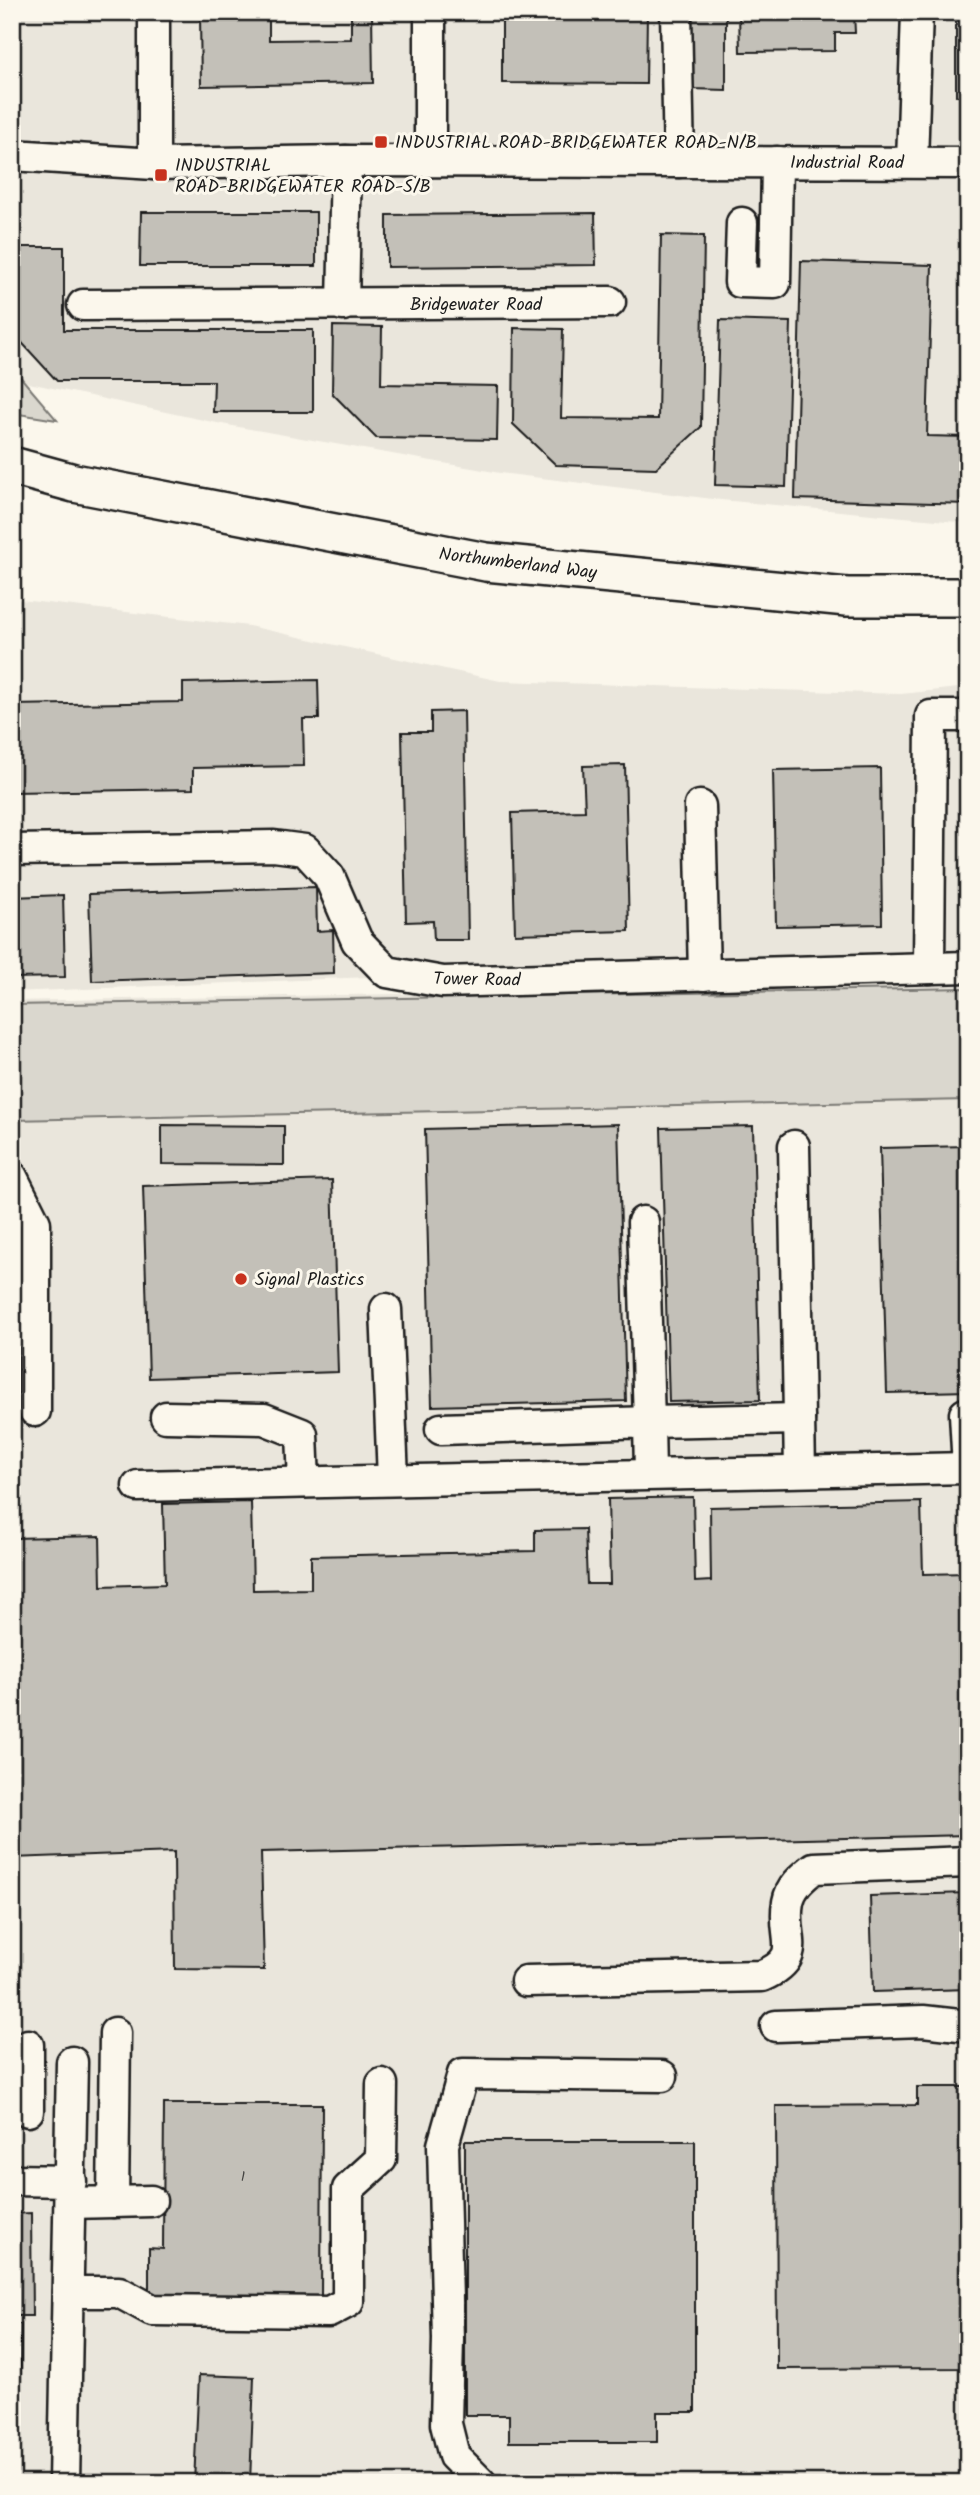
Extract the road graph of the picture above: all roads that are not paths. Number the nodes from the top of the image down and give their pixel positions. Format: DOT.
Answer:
graph roads {
  1 [pos="154,12"];
  2 [pos="430,12"];
  3 [pos="676,12"];
  4 [pos="917,12"];
  5 [pos="12,155"];
  6 [pos="346,160"];
  7 [pos="430,161"];
  8 [pos="679,162"];
  9 [pos="777,162"];
  10 [pos="912,162"];
  11 [pos="968,163"];
  12 [pos="154,164"];
  13 [pos="741,223"];
  14 [pos="610,302"];
  15 [pos="83,305"];
  16 [pos="343,305"];
  17 [pos="12,466"];
  18 [pos="12,479"];
  19 [pos="74,483"];
  20 [pos="968,597"];
  21 [pos="968,716"];
  22 [pos="699,806"];
  23 [pos="12,850"];
  24 [pos="968,967"];
  25 [pos="929,968"];
  26 [pos="704,975"];
  27 [pos="794,1146"];
  28 [pos="12,1177"];
  29 [pos="643,1222"];
  30 [pos="386,1309"];
  31 [pos="35,1411"];
  32 [pos="965,1414"];
  33 [pos="166,1417"];
  34 [pos="799,1419"];
  35 [pos="649,1422"];
  36 [pos="441,1429"];
  37 [pos="968,1468"];
  38 [pos="800,1471"];
  39 [pos="650,1474"];
  40 [pos="393,1479"];
  41 [pos="304,1482"];
  42 [pos="138,1486"];
  43 [pos="968,1862"];
  44 [pos="526,1981"];
  45 [pos="776,2026"];
  46 [pos="968,2026"];
  47 [pos="115,2033"];
  48 [pos="28,2045"];
  49 [pos="72,2062"];
  50 [pos="662,2076"];
  51 [pos="382,2084"];
  52 [pos="20,2111"];
  53 [pos="71,2112"];
  54 [pos="12,2180"];
  55 [pos="70,2192"];
  56 [pos="151,2201"];
  57 [pos="113,2202"];
  58 [pos="68,2292"];
  59 [pos="64,2483"];
  60 [pos="481,2483"];
  1 -- 12 [label="street"];
  2 -- 7 [label="street"];
  3 -- 8 [label="street"];
  4 -- 10 [label="street"];
  5 -- 12 [label="street, Industrial Road"];
  6 -- 7 [label="street, Industrial Road"];
  6 -- 12 [label="street, Industrial Road"];
  6 -- 16 [label="street"];
  7 -- 8 [label="street, Industrial Road"];
  8 -- 9 [label="street, Industrial Road"];
  9 -- 10 [label="street, Industrial Road"];
  9 -- 13 [label="street"];
  10 -- 11 [label="street, Industrial Road"];
  14 -- 16 [label="street, Bridgewater Road"];
  15 -- 16 [label="street, Bridgewater Road"];
  17 -- 19 [label="main road, Northumberland Way"];
  18 -- 19 [label="main road, Northumberland Way"];
  19 -- 20 [label="main road, Northumberland Way"];
  21 -- 25 [label="street"];
  22 -- 26 [label="street"];
  23 -- 26 [label="street, Tower Road"];
  24 -- 25 [label="street, Tower Road"];
  25 -- 26 [label="street, Tower Road"];
  27 -- 34 [label="street"];
  28 -- 31 [label="street"];
  29 -- 35 [label="street"];
  30 -- 40 [label="street"];
  32 -- 37 [label="street"];
  33 -- 41 [label="street"];
  34 -- 35 [label="street"];
  34 -- 38 [label="street"];
  35 -- 36 [label="street"];
  35 -- 39 [label="street"];
  37 -- 38 [label="street"];
  38 -- 39 [label="street"];
  39 -- 40 [label="street"];
  40 -- 41 [label="street"];
  41 -- 42 [label="street"];
  43 -- 44 [label="street"];
  45 -- 46 [label="street"];
  47 -- 57 [label="street"];
  48 -- 52 [label="street"];
  49 -- 53 [label="street"];
  50 -- 60 [label="street"];
  51 -- 58 [label="street"];
  52 -- 53 [label="street"];
  53 -- 55 [label="street"];
  54 -- 55 [label="street"];
  55 -- 57 [label="street"];
  55 -- 58 [label="street"];
  56 -- 57 [label="street"];
  58 -- 59 [label="street"];
}
